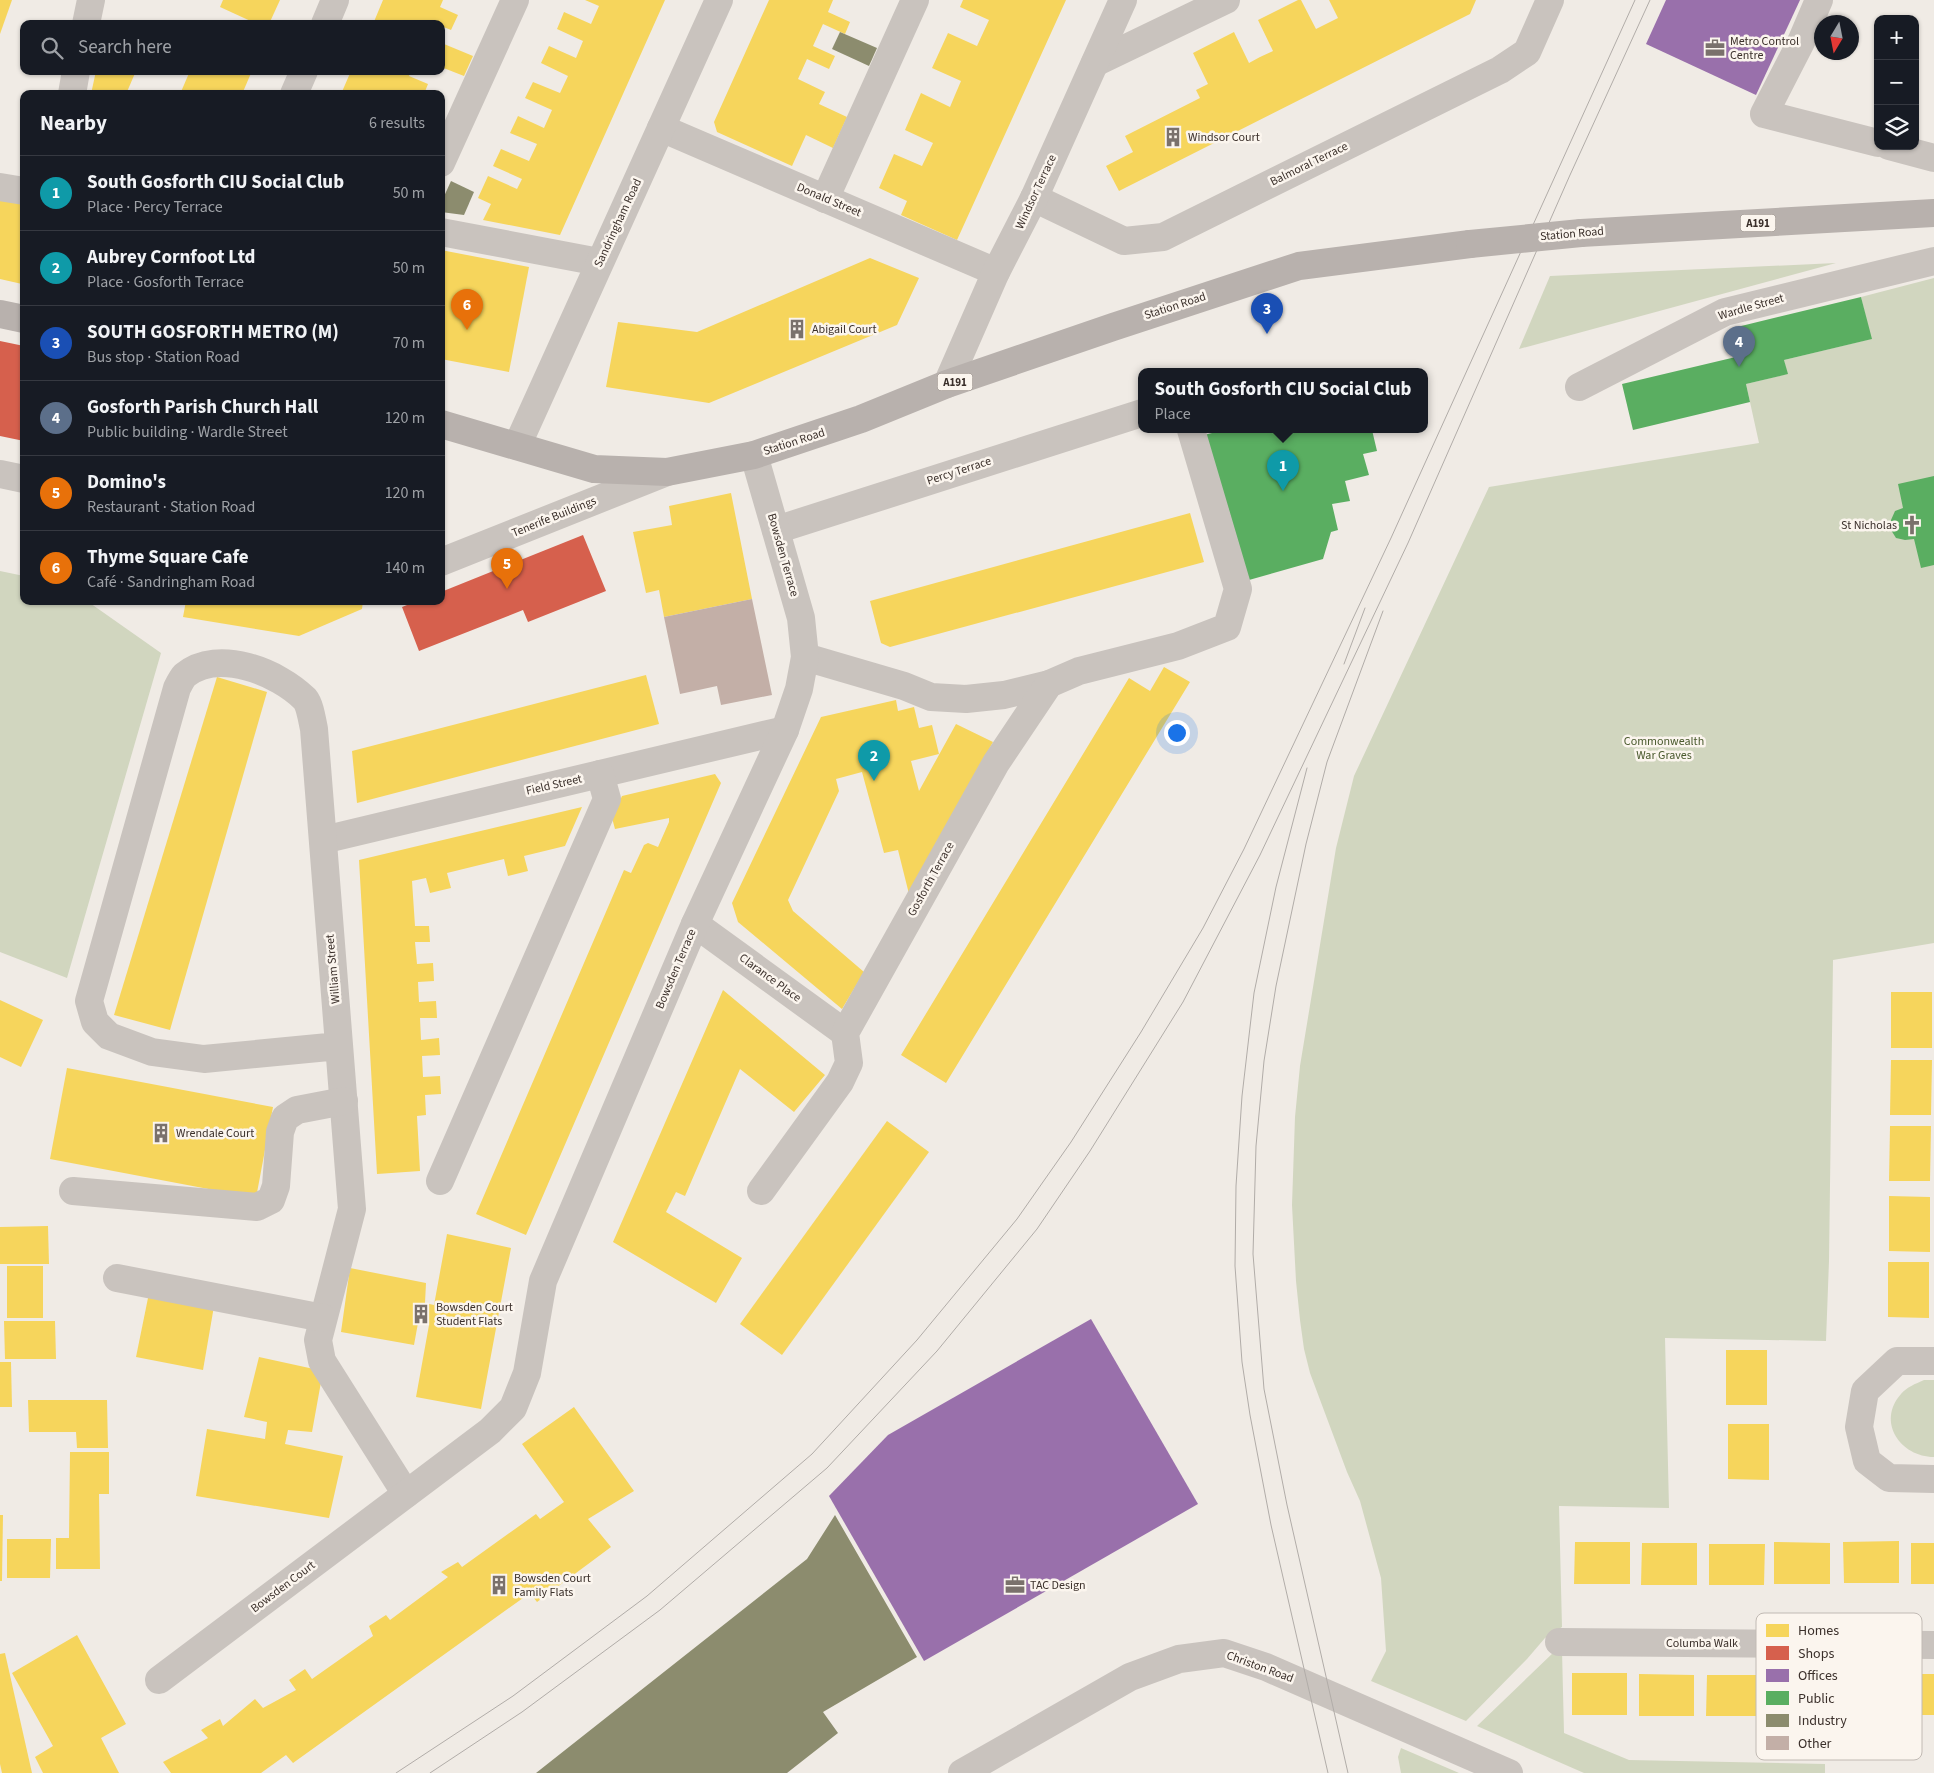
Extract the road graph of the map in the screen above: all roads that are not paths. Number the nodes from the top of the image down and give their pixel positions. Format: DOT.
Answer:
graph roads {
  1 [pos="91,0"];
  2 [pos="336,0"];
  3 [pos="515,0"];
  4 [pos="719,0"];
  5 [pos="915,0"];
  6 [pos="1123,0"];
  7 [pos="1226,0"];
  8 [pos="1550,0"];
  9 [pos="1819,0"];
  10 [pos="87,20"];
  11 [pos="327,20"];
  12 [pos="1095,63"];
  13 [pos="75,75"];
  14 [pos="302,75"];
  15 [pos="73,90"];
  16 [pos="296,90"];
  17 [pos="661,128"];
  18 [pos="1874,142"];
  19 [pos="1904,150"];
  20 [pos="445,154"];
  21 [pos="1934,158"];
  22 [pos="0,187"];
  23 [pos="20,190"];
  24 [pos="1034,198"];
  25 [pos="825,199"];
  26 [pos="1934,213"];
  27 [pos="445,233"];
  28 [pos="1934,260"];
  29 [pos="599,262"];
  30 [pos="996,272"];
  31 [pos="0,314"];
  32 [pos="20,318"];
  33 [pos="947,384"];
  34 [pos="1579,387"];
  35 [pos="1138,414"];
  36 [pos="445,425"];
  37 [pos="1192,433"];
  38 [pos="517,446"];
  39 [pos="754,455"];
  40 [pos="667,472"];
  41 [pos="0,474"];
  42 [pos="20,478"];
  43 [pos="776,530"];
  44 [pos="445,560"];
  45 [pos="805,657"];
  46 [pos="1049,684"];
  47 [pos="785,730"];
  48 [pos="600,774"];
  49 [pos="323,840"];
  50 [pos="695,924"];
  51 [pos="845,1033"];
  52 [pos="339,1046"];
  53 [pos="344,1101"];
  54 [pos="440,1181"];
  55 [pos="73,1192"];
  56 [pos="761,1192"];
  57 [pos="117,1278"];
  58 [pos="543,1281"];
  59 [pos="323,1318"];
  60 [pos="1934,1361"];
  61 [pos="1934,1479"];
  62 [pos="406,1494"];
  63 [pos="1559,1642"];
  64 [pos="1756,1644"];
  65 [pos="159,1680"];
  66 [pos="962,1773"];
  67 [pos="1509,1773"];
  1 -- 10 [label="street"];
  2 -- 11 [label="street"];
  3 -- 20 [label="street"];
  4 -- 17 [label="street, Sandringham Road"];
  5 -- 25 [label="street"];
  6 -- 12 [label="street, Windsor Terrace"];
  7 -- 12 [label="street"];
  8 -- 24 [label="street, Balmoral Terrace"];
  9 -- 18 [label="street"];
  12 -- 24 [label="street, Windsor Terrace"];
  13 -- 15 [label="street"];
  14 -- 16 [label="street"];
  17 -- 25 [label="street, Donald Street"];
  17 -- 29 [label="street, Sandringham Road"];
  19 -- 21 [label="street"];
  22 -- 23 [label="street"];
  24 -- 30 [label="street, Windsor Terrace"];
  25 -- 30 [label="street, Donald Street"];
  26 -- 33 [label="main road, Station Road / A191, bridge"];
  27 -- 29 [label="street"];
  28 -- 34 [label="street, Wardle Street"];
  29 -- 38 [label="street, Sandringham Road"];
  30 -- 33 [label="street, Windsor Terrace"];
  31 -- 32 [label="main road"];
  33 -- 39 [label="main road, Station Road / A191"];
  35 -- 43 [label="street, Percy Terrace"];
  36 -- 38 [label="main road, Station Road / A191"];
  37 -- 46 [label="street"];
  38 -- 40 [label="main road, Station Road / A191"];
  39 -- 40 [label="main road, Station Road / A191"];
  39 -- 43 [label="street, Bowsden Terrace"];
  40 -- 44 [label="street, Tenerife Buildings"];
  41 -- 42 [label="street"];
  43 -- 45 [label="street, Bowsden Terrace"];
  45 -- 46 [label="street"];
  45 -- 47 [label="street, Bowsden Terrace"];
  46 -- 51 [label="street, Gosforth Terrace"];
  47 -- 48 [label="street, Field Street"];
  47 -- 50 [label="street, Bowsden Terrace"];
  48 -- 49 [label="street, Field Street"];
  48 -- 54 [label="street"];
  49 -- 52 [label="street, William Street"];
  49 -- 52 [label="street, William Street"];
  50 -- 51 [label="street, Clarance Place"];
  50 -- 58 [label="street, Bowsden Terrace"];
  51 -- 56 [label="street"];
  52 -- 53 [label="street, William Street"];
  53 -- 55 [label="street"];
  53 -- 59 [label="street, William Street"];
  57 -- 59 [label="street"];
  58 -- 62 [label="street, Bowsden Court"];
  59 -- 62 [label="street"];
  60 -- 61 [label="street"];
  62 -- 65 [label="street, Bowsden Court"];
  63 -- 64 [label="street, Columba Walk"];
  66 -- 67 [label="street, Christon Road"];
}
